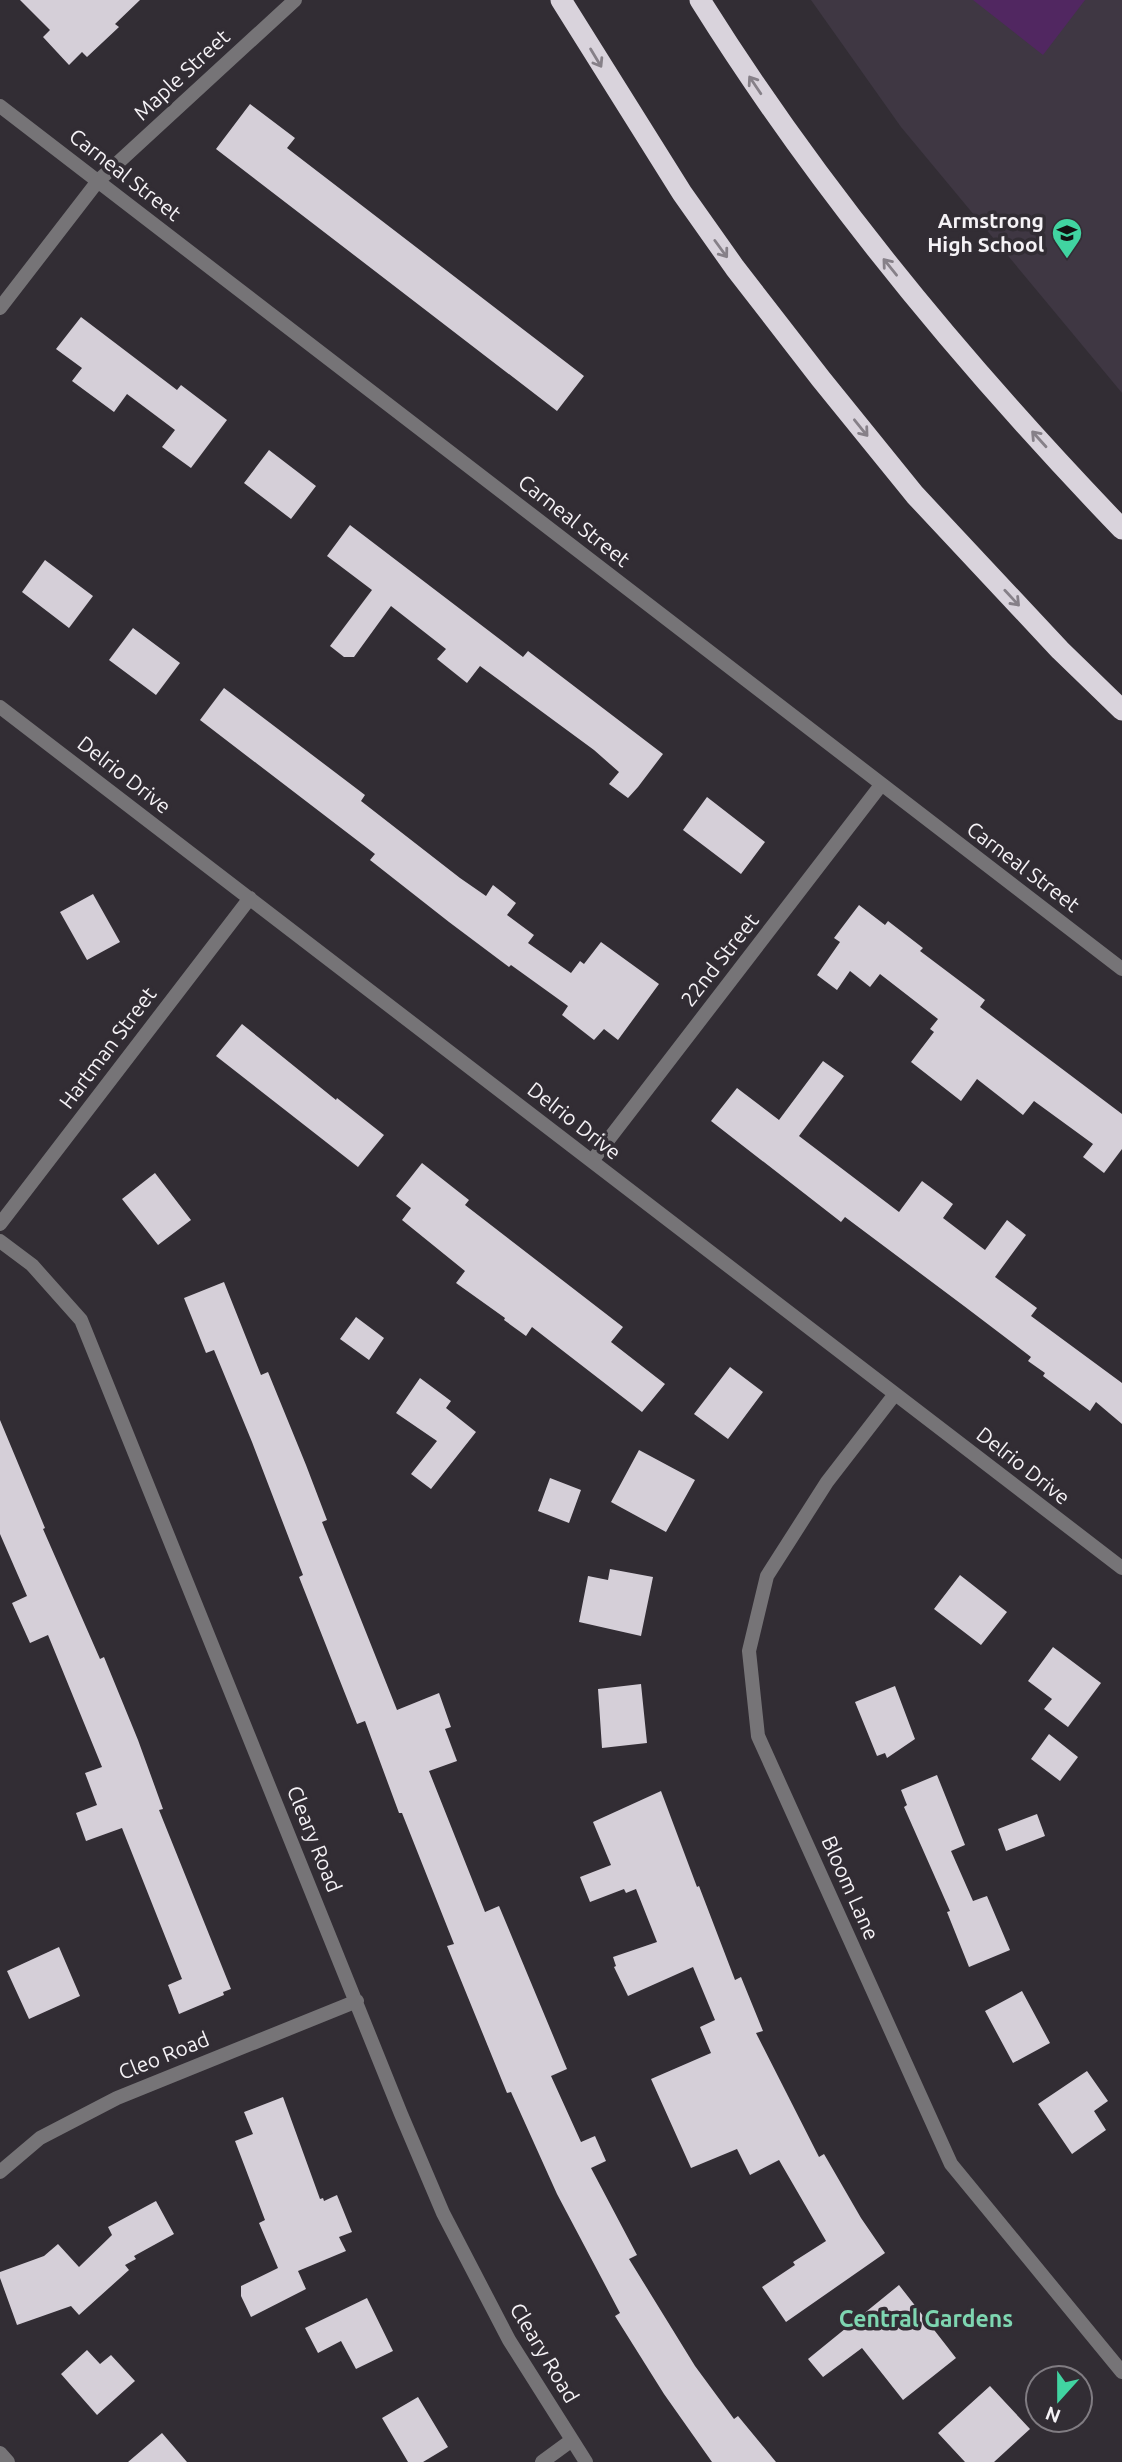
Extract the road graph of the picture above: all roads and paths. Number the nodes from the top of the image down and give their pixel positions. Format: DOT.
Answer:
graph roads {
  1 [pos="295,0"];
  2 [pos="561,0"];
  3 [pos="700,0"];
  4 [pos="0,106"];
  5 [pos="98,181"];
  6 [pos="0,308"];
  7 [pos="1122,528"];
  8 [pos="0,707"];
  9 [pos="1122,710"];
  10 [pos="881,785"];
  11 [pos="250,898"];
  12 [pos="1122,969"];
  13 [pos="592,1161"];
  14 [pos="0,1224"];
  15 [pos="0,1241"];
  16 [pos="895,1394"];
  17 [pos="1122,1568"];
  18 [pos="357,2001"];
  19 [pos="0,2172"];
  20 [pos="1122,2372"];
  21 [pos="572,2441"];
  22 [pos="0,2453"];
  23 [pos="8,2462"];
  24 [pos="542,2462"];
  25 [pos="586,2462"];
  1 -- 5 [label="street, Maple Street"];
  2 -- 9 [label="highway, one-way"];
  7 -- 3 [label="highway, one-way"];
  4 -- 5 [label="street, Carneal Street"];
  5 -- 6 [label="street, Maple Street"];
  5 -- 10 [label="street, Carneal Street"];
  8 -- 11 [label="street, Delrio Drive"];
  10 -- 12 [label="street, Carneal Street"];
  10 -- 13 [label="street, 22nd Street"];
  11 -- 13 [label="street, Delrio Drive"];
  11 -- 14 [label="street, Hartman Street"];
  13 -- 16 [label="street, Delrio Drive"];
  15 -- 18 [label="street, Cleary Road"];
  16 -- 17 [label="street, Delrio Drive"];
  16 -- 20 [label="street, Bloom Lane"];
  18 -- 19 [label="street, Cleo Road"];
  18 -- 21 [label="street, Cleary Road"];
  21 -- 24 [label="street"];
  21 -- 25 [label="street, Cleary Road"];
  22 -- 23 [label="street"];
}
